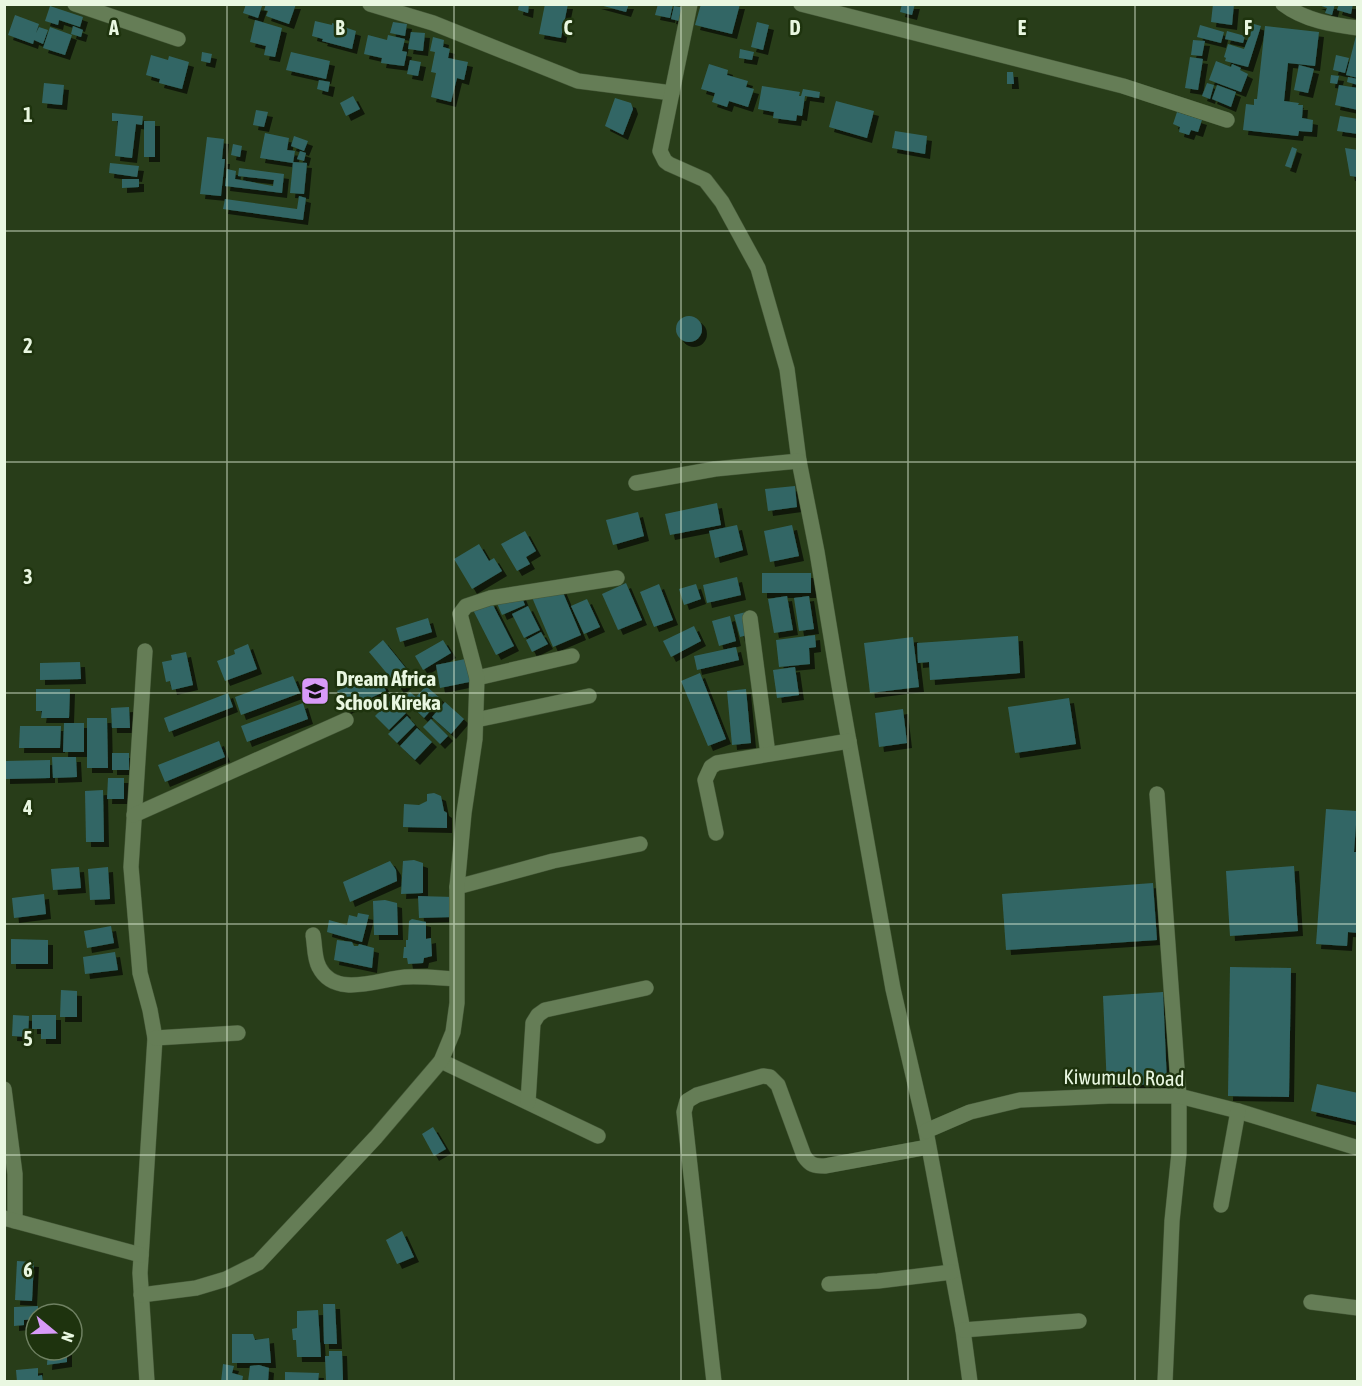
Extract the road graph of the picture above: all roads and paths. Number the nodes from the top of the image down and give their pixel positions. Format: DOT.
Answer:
graph roads {
  1 [pos="75,4"];
  2 [pos="370,4"];
  3 [pos="690,4"];
  4 [pos="801,4"];
  5 [pos="1283,4"];
  6 [pos="1358,28"];
  7 [pos="178,39"];
  8 [pos="672,93"];
  9 [pos="1227,120"];
  10 [pos="799,461"];
  11 [pos="636,483"];
  12 [pos="617,578"];
  13 [pos="750,618"];
  14 [pos="145,651"];
  15 [pos="572,656"];
  16 [pos="477,678"];
  17 [pos="589,696"];
  18 [pos="346,720"];
  19 [pos="476,720"];
  20 [pos="849,741"];
  21 [pos="768,754"];
  22 [pos="1157,794"];
  23 [pos="134,815"];
  24 [pos="716,833"];
  25 [pos="640,844"];
  26 [pos="457,887"];
  27 [pos="313,935"];
  28 [pos="456,979"];
  29 [pos="646,988"];
  30 [pos="238,1033"];
  31 [pos="154,1038"];
  32 [pos="441,1061"];
  33 [pos="4,1089"];
  34 [pos="1179,1096"];
  35 [pos="528,1102"];
  36 [pos="1238,1111"];
  37 [pos="598,1136"];
  38 [pos="927,1139"];
  39 [pos="1358,1148"];
  40 [pos="1221,1205"];
  41 [pos="10,1220"];
  42 [pos="141,1255"];
  43 [pos="952,1272"];
  44 [pos="829,1284"];
  45 [pos="141,1295"];
  46 [pos="1311,1302"];
  47 [pos="1358,1308"];
  48 [pos="1079,1321"];
  49 [pos="963,1330"];
  50 [pos="147,1382"];
  51 [pos="714,1382"];
  52 [pos="970,1382"];
  53 [pos="1165,1382"];
  1 -- 7 [label="street"];
  2 -- 8 [label="street"];
  3 -- 8 [label="street"];
  4 -- 9 [label="street"];
  5 -- 6 [label="street"];
  8 -- 10 [label="street"];
  10 -- 11 [label="street"];
  10 -- 20 [label="street"];
  12 -- 16 [label="street"];
  13 -- 21 [label="street"];
  14 -- 23 [label="street"];
  15 -- 16 [label="street"];
  16 -- 19 [label="street"];
  17 -- 19 [label="street"];
  18 -- 23 [label="street"];
  19 -- 26 [label="street"];
  20 -- 21 [label="street"];
  20 -- 38 [label="street"];
  21 -- 24 [label="street"];
  22 -- 34 [label="street"];
  23 -- 31 [label="street"];
  25 -- 26 [label="street"];
  26 -- 28 [label="street"];
  27 -- 28 [label="street"];
  28 -- 32 [label="street"];
  29 -- 35 [label="street"];
  30 -- 31 [label="street"];
  31 -- 42 [label="street"];
  32 -- 35 [label="street"];
  32 -- 45 [label="street"];
  33 -- 41 [label="street"];
  34 -- 36 [label="street, Kiwumulo Road"];
  34 -- 38 [label="street, Kiwumulo Road"];
  34 -- 53 [label="street"];
  35 -- 37 [label="street"];
  36 -- 39 [label="street, Kiwumulo Road"];
  36 -- 40 [label="street"];
  38 -- 43 [label="street"];
  38 -- 51 [label="street, Kiwumulo Road"];
  41 -- 42 [label="street"];
  42 -- 45 [label="street"];
  43 -- 44 [label="street"];
  43 -- 49 [label="street"];
  45 -- 50 [label="street"];
  46 -- 47 [label="street"];
  48 -- 49 [label="street"];
  49 -- 52 [label="street"];
}
